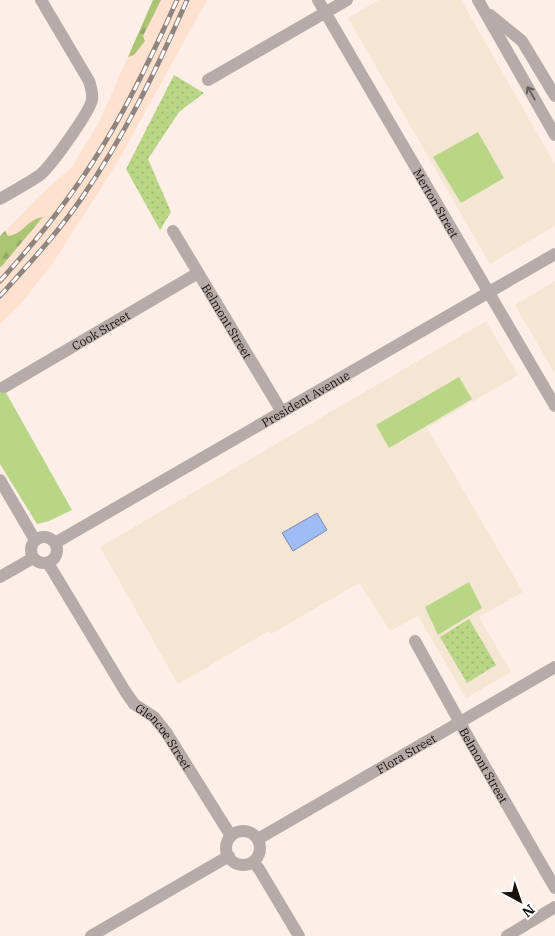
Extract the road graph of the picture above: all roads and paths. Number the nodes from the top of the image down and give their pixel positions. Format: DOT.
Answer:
graph roads {
  1 [pos="42,0"];
  2 [pos="318,0"];
  3 [pos="346,0"];
  4 [pos="479,3"];
  5 [pos="325,13"];
  6 [pos="518,36"];
  7 [pos="504,47"];
  8 [pos="208,80"];
  9 [pos="555,96"];
  10 [pos="555,135"];
  11 [pos="0,199"];
  12 [pos="173,231"];
  13 [pos="555,254"];
  14 [pos="198,273"];
  15 [pos="489,294"];
  16 [pos="4,387"];
  17 [pos="555,406"];
  18 [pos="282,412"];
  19 [pos="0,480"];
  20 [pos="35,540"];
  21 [pos="55,543"];
  22 [pos="33,558"];
  23 [pos="48,563"];
  24 [pos="0,577"];
  25 [pos="415,641"];
  26 [pos="555,667"];
  27 [pos="460,722"];
  28 [pos="231,836"];
  29 [pos="258,840"];
  30 [pos="229,856"];
  31 [pos="252,862"];
  32 [pos="555,888"];
  33 [pos="555,907"];
  34 [pos="91,936"];
  35 [pos="299,936"];
  36 [pos="507,936"];
  1 -- 11 [label="street"];
  2 -- 5 [label="street, Merton Street"];
  3 -- 5 [label="street"];
  4 -- 6 [label="street"];
  4 -- 7 [label="street"];
  5 -- 8 [label="street"];
  5 -- 15 [label="street, Merton Street"];
  6 -- 7 [label="street"];
  6 -- 9 [label="street"];
  10 -- 7 [label="street, one-way"];
  12 -- 14 [label="street, Belmont Street"];
  13 -- 15 [label="street, President Avenue"];
  14 -- 16 [label="street, Cook Street"];
  14 -- 18 [label="street, Belmont Street"];
  15 -- 17 [label="street, Merton Street"];
  15 -- 18 [label="street, President Avenue"];
  18 -- 21 [label="street, President Avenue"];
  19 -- 20 [label="street"];
  20 -- 21 [label="street"];
  20 -- 22 [label="street"];
  21 -- 23 [label="street"];
  22 -- 23 [label="street"];
  22 -- 24 [label="street"];
  23 -- 28 [label="street, Glencoe Street"];
  25 -- 27 [label="street, Belmont Street"];
  26 -- 27 [label="street, Flora Street"];
  27 -- 29 [label="street, Flora Street"];
  27 -- 32 [label="street, Belmont Street"];
  28 -- 29 [label="street"];
  28 -- 30 [label="street"];
  29 -- 31 [label="street"];
  30 -- 31 [label="street"];
  30 -- 34 [label="street"];
  31 -- 35 [label="street"];
  33 -- 36 [label="street"];
}
